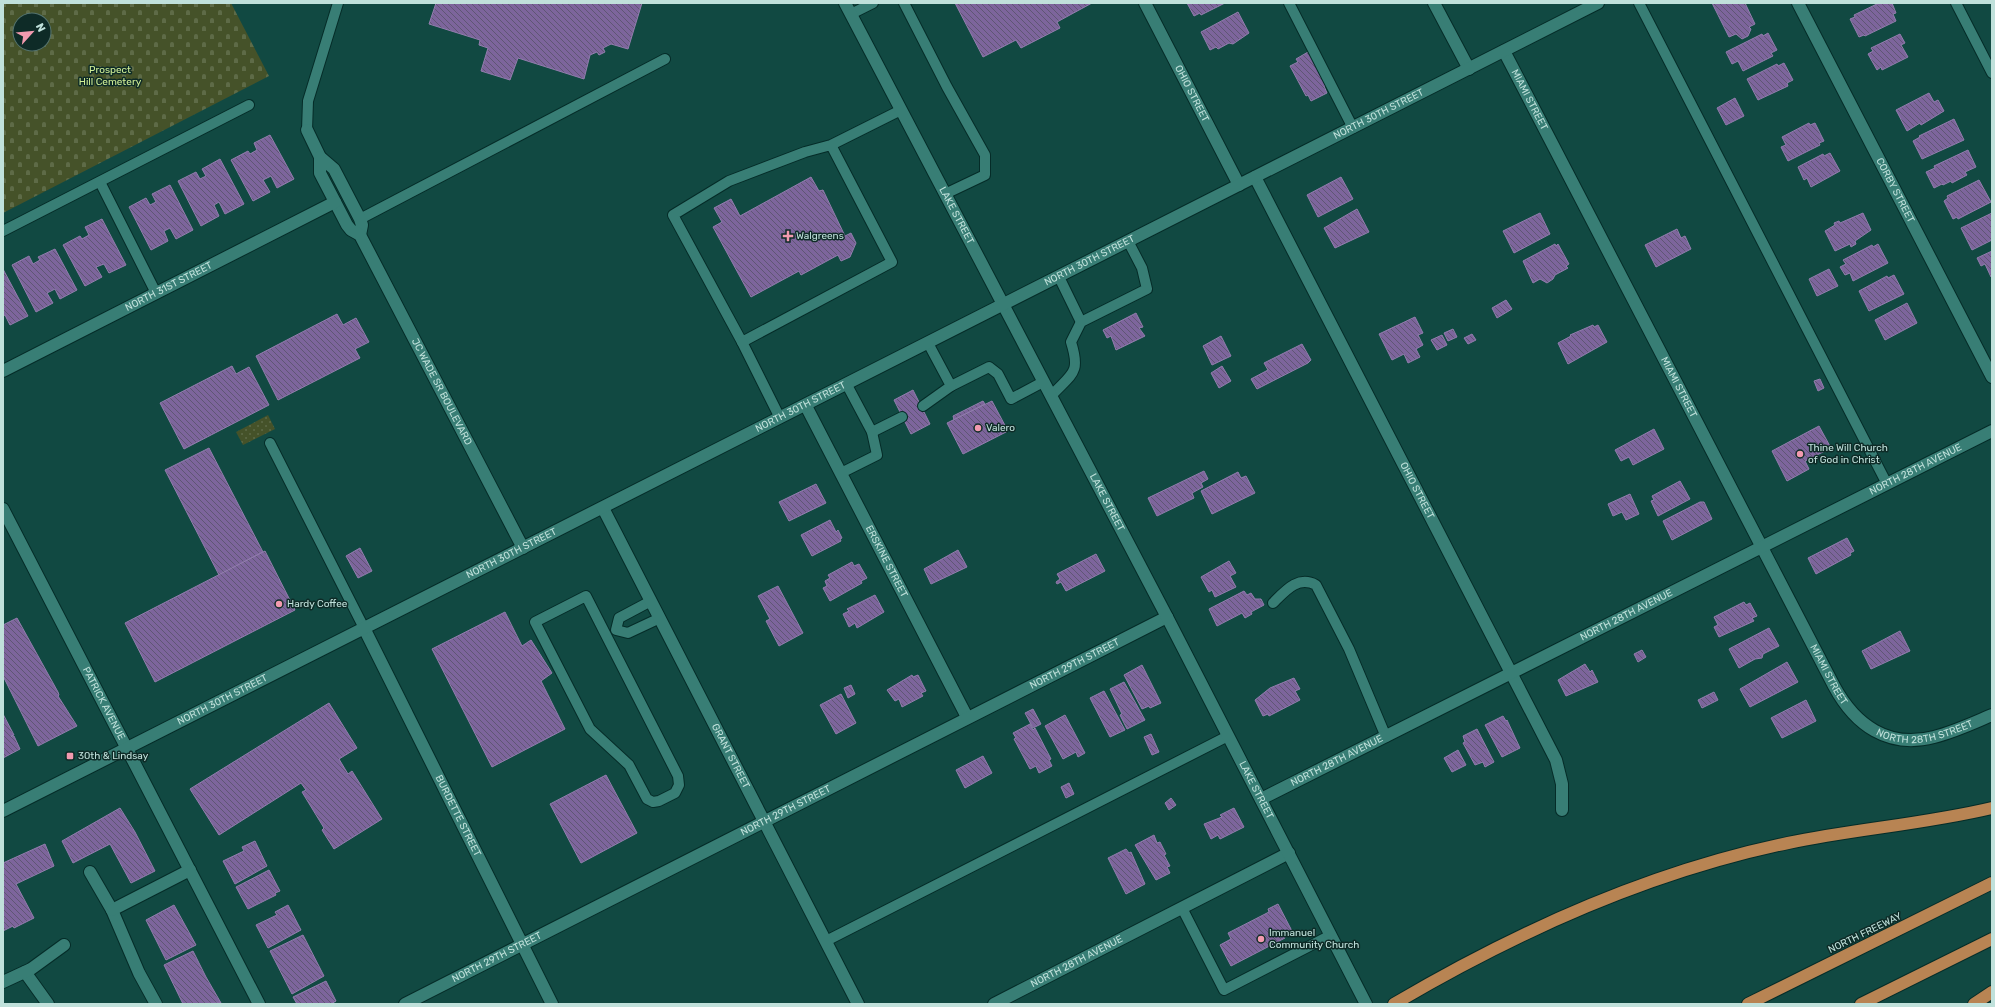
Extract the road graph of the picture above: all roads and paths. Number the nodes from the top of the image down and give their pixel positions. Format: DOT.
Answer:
graph roads {
  1 [pos="338,3"];
  2 [pos="845,3"];
  3 [pos="873,3"];
  4 [pos="904,3"];
  5 [pos="1145,3"];
  6 [pos="1289,3"];
  7 [pos="1434,3"];
  8 [pos="1598,3"];
  9 [pos="1639,3"];
  10 [pos="1798,3"];
  11 [pos="1956,3"];
  12 [pos="1581,7"];
  13 [pos="851,14"];
  14 [pos="1504,51"];
  15 [pos="665,59"];
  16 [pos="1469,69"];
  17 [pos="1992,74"];
  18 [pos="249,106"];
  19 [pos="901,110"];
  20 [pos="1353,128"];
  21 [pos="307,130"];
  22 [pos="831,145"];
  23 [pos="320,157"];
  24 [pos="1255,176"];
  25 [pos="100,182"];
  26 [pos="1239,185"];
  27 [pos="945,194"];
  28 [pos="335,202"];
  29 [pos="360,219"];
  30 [pos="3,231"];
  31 [pos="360,235"];
  32 [pos="1128,241"];
  33 [pos="1058,277"];
  34 [pos="156,293"];
  35 [pos="1003,305"];
  36 [pos="1081,322"];
  37 [pos="742,342"];
  38 [pos="928,343"];
  39 [pos="3,371"];
  40 [pos="1992,377"];
  41 [pos="1044,382"];
  42 [pos="847,385"];
  43 [pos="951,386"];
  44 [pos="1051,396"];
  45 [pos="806,406"];
  46 [pos="923,406"];
  47 [pos="902,417"];
  48 [pos="780,418"];
  49 [pos="1992,430"];
  50 [pos="872,432"];
  51 [pos="270,443"];
  52 [pos="841,473"];
  53 [pos="1887,484"];
  54 [pos="603,508"];
  55 [pos="3,509"];
  56 [pos="1762,547"];
  57 [pos="523,548"];
  58 [pos="650,601"];
  59 [pos="1273,602"];
  60 [pos="1167,617"];
  61 [pos="660,618"];
  62 [pos="364,628"];
  63 [pos="616,630"];
  64 [pos="606,635"];
  65 [pos="1512,674"];
  66 [pos="1992,715"];
  67 [pos="967,717"];
  68 [pos="1858,720"];
  69 [pos="1228,736"];
  70 [pos="1386,737"];
  71 [pos="128,747"];
  72 [pos="1261,799"];
  73 [pos="1992,808"];
  74 [pos="1562,810"];
  75 [pos="3,812"];
  76 [pos="764,821"];
  77 [pos="1289,853"];
  78 [pos="190,870"];
  79 [pos="90,872"];
  80 [pos="1992,883"];
  81 [pos="1182,908"];
  82 [pos="112,910"];
  83 [pos="1330,935"];
  84 [pos="1992,939"];
  85 [pos="826,941"];
  86 [pos="64,945"];
  87 [pos="522,945"];
  88 [pos="25,972"];
  89 [pos="3,982"];
  90 [pos="1992,992"];
  91 [pos="48,1004"];
  92 [pos="156,1004"];
  93 [pos="259,1004"];
  94 [pos="405,1004"];
  95 [pos="552,1004"];
  96 [pos="858,1004"];
  97 [pos="994,1004"];
  98 [pos="1366,1004"];
  99 [pos="1394,1004"];
  100 [pos="1748,1004"];
  101 [pos="1861,1004"];
  102 [pos="1974,1004"];
  1 -- 21 [label="lane"];
  2 -- 13 [label="street, LAKE STREET"];
  3 -- 13 [label="lane"];
  4 -- 27 [label="lane"];
  5 -- 26 [label="street, OHIO STREET"];
  6 -- 20 [label="lane"];
  7 -- 16 [label="street"];
  8 -- 12 [label="street, NORTH 30TH STREET"];
  9 -- 53 [label="lane"];
  10 -- 40 [label="street, CORBY STREET"];
  11 -- 17 [label="lane"];
  12 -- 14 [label="street, NORTH 30TH STREET"];
  13 -- 19 [label="street, LAKE STREET"];
  14 -- 16 [label="street, NORTH 30TH STREET"];
  14 -- 56 [label="street, MIAMI STREET"];
  15 -- 29 [label="lane"];
  16 -- 20 [label="street, NORTH 30TH STREET"];
  18 -- 25 [label="lane"];
  19 -- 22 [label="lane"];
  19 -- 27 [label="street, LAKE STREET"];
  20 -- 24 [label="street, NORTH 30TH STREET"];
  21 -- 23 [label="street, JC WADE SR BOULEVARD"];
  22 -- 37 [label="lane"];
  22 -- 37 [label="lane"];
  23 -- 28 [label="street, JC WADE SR BOULEVARD"];
  23 -- 29 [label="street, JC WADE SR BOULEVARD"];
  24 -- 26 [label="street, NORTH 30TH STREET"];
  24 -- 65 [label="street, OHIO STREET"];
  25 -- 30 [label="lane"];
  25 -- 34 [label="lane"];
  26 -- 32 [label="street, NORTH 30TH STREET"];
  27 -- 35 [label="street, LAKE STREET"];
  28 -- 31 [label="street, JC WADE SR BOULEVARD"];
  28 -- 34 [label="street, NORTH 31ST STREET"];
  29 -- 31 [label="street, JC WADE SR BOULEVARD"];
  31 -- 57 [label="street, JC WADE SR BOULEVARD"];
  32 -- 33 [label="street, NORTH 30TH STREET"];
  32 -- 36 [label="lane"];
  33 -- 35 [label="street, NORTH 30TH STREET"];
  33 -- 36 [label="lane"];
  34 -- 39 [label="street, NORTH 31ST STREET"];
  35 -- 38 [label="street, NORTH 30TH STREET"];
  35 -- 41 [label="street, LAKE STREET"];
  36 -- 44 [label="lane"];
  37 -- 48 [label="lane"];
  38 -- 42 [label="street, NORTH 30TH STREET"];
  38 -- 43 [label="lane"];
  41 -- 43 [label="lane"];
  41 -- 44 [label="street, LAKE STREET"];
  42 -- 45 [label="street, NORTH 30TH STREET"];
  42 -- 50 [label="lane"];
  43 -- 46 [label="lane"];
  44 -- 60 [label="street, LAKE STREET"];
  45 -- 48 [label="street, NORTH 30TH STREET"];
  45 -- 52 [label="street, ERSKINE STREET"];
  47 -- 50 [label="lane"];
  48 -- 54 [label="street, NORTH 30TH STREET"];
  49 -- 53 [label="street, NORTH 28TH AVENUE"];
  50 -- 52 [label="lane"];
  51 -- 62 [label="lane"];
  52 -- 67 [label="street, ERSKINE STREET"];
  53 -- 56 [label="street, NORTH 28TH AVENUE"];
  54 -- 57 [label="street, NORTH 30TH STREET"];
  54 -- 58 [label="street, GRANT STREET"];
  55 -- 71 [label="street, PATRICK AVENUE"];
  56 -- 65 [label="street, NORTH 28TH AVENUE"];
  56 -- 68 [label="street, MIAMI STREET"];
  57 -- 62 [label="street, NORTH 30TH STREET"];
  58 -- 61 [label="street, GRANT STREET"];
  58 -- 63 [label="lane"];
  59 -- 70 [label="lane"];
  60 -- 67 [label="street, NORTH 29TH STREET"];
  60 -- 69 [label="street, LAKE STREET"];
  61 -- 63 [label="lane"];
  61 -- 76 [label="street, GRANT STREET"];
  62 -- 71 [label="street, NORTH 30TH STREET"];
  62 -- 87 [label="street, BURDETTE STREET"];
  63 -- 64 [label="lane"];
  64 -- 64 [label="lane"];
  65 -- 70 [label="street, NORTH 28TH AVENUE"];
  65 -- 74 [label="street, OHIO STREET"];
  66 -- 68 [label="street, NORTH 28TH STREET"];
  67 -- 76 [label="street, NORTH 29TH STREET"];
  69 -- 72 [label="street, LAKE STREET"];
  69 -- 85 [label="lane"];
  70 -- 72 [label="street, NORTH 28TH AVENUE"];
  71 -- 75 [label="street, NORTH 30TH STREET"];
  71 -- 78 [label="street, PATRICK AVENUE"];
  72 -- 77 [label="street, LAKE STREET"];
  73 -- 99 [label="highway"];
  76 -- 85 [label="street, GRANT STREET"];
  76 -- 87 [label="street, NORTH 29TH STREET"];
  77 -- 81 [label="street, NORTH 28TH AVENUE"];
  77 -- 83 [label="street, LAKE STREET"];
  78 -- 82 [label="street"];
  78 -- 93 [label="street, PATRICK AVENUE"];
  79 -- 82 [label="street"];
  80 -- 100 [label="highway, NORTH FREEWAY"];
  81 -- 83 [label="lane"];
  81 -- 97 [label="street, NORTH 28TH AVENUE"];
  82 -- 92 [label="street"];
  83 -- 98 [label="street, LAKE STREET"];
  84 -- 101 [label="highway"];
  85 -- 96 [label="street, GRANT STREET"];
  86 -- 88 [label="street"];
  87 -- 94 [label="street, NORTH 29TH STREET"];
  87 -- 95 [label="street, BURDETTE STREET"];
  88 -- 89 [label="street"];
  88 -- 91 [label="street"];
  90 -- 102 [label="highway"];
}
